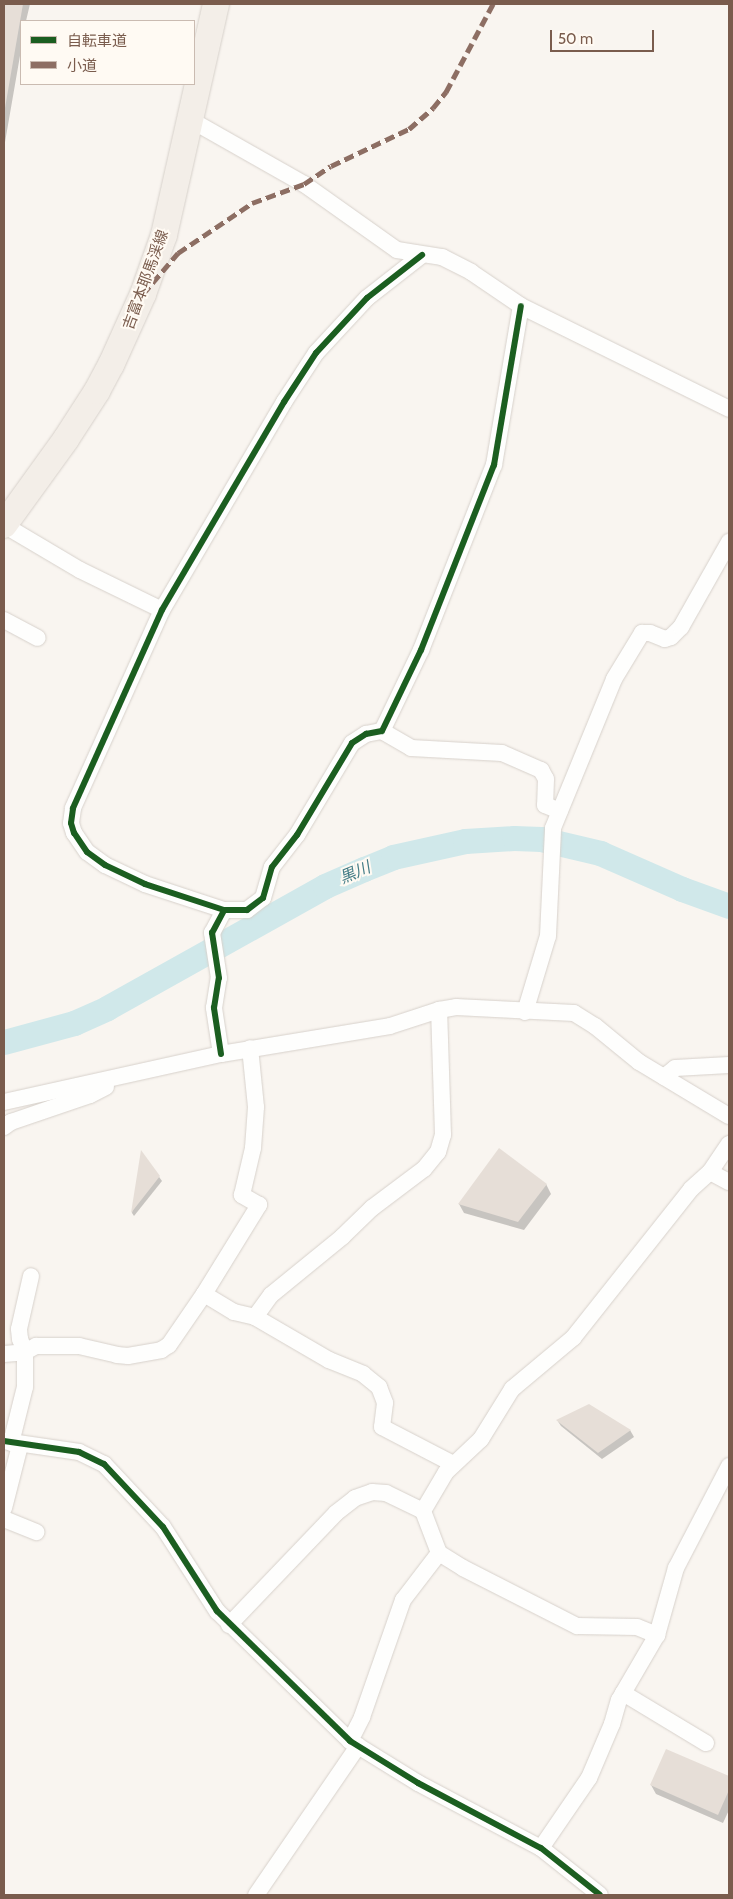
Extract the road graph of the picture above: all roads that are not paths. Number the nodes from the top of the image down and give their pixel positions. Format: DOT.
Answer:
graph roads {
  1 [pos="216,4"];
  2 [pos="189,119"];
  3 [pos="422,255"];
  4 [pos="521,306"];
  5 [pos="729,409"];
  6 [pos="4,525"];
  7 [pos="729,542"];
  8 [pos="162,610"];
  9 [pos="4,620"];
  10 [pos="38,638"];
  11 [pos="382,731"];
  12 [pos="560,812"];
  13 [pos="224,910"];
  14 [pos="439,1010"];
  15 [pos="525,1012"];
  16 [pos="250,1048"];
  17 [pos="221,1054"];
  18 [pos="729,1065"];
  19 [pos="664,1077"];
  20 [pos="108,1080"];
  21 [pos="4,1102"];
  22 [pos="729,1116"];
  23 [pos="6,1124"];
  24 [pos="729,1144"];
  25 [pos="710,1172"];
  26 [pos="729,1182"];
  27 [pos="30,1276"];
  28 [pos="204,1294"];
  29 [pos="255,1317"];
  30 [pos="25,1352"];
  31 [pos="4,1354"];
  32 [pos="12,1443"];
  33 [pos="453,1464"];
  34 [pos="729,1466"];
  35 [pos="4,1508"];
  36 [pos="423,1511"];
  37 [pos="4,1519"];
  38 [pos="37,1532"];
  39 [pos="439,1552"];
  40 [pos="229,1625"];
  41 [pos="657,1635"];
  42 [pos="623,1693"];
  43 [pos="354,1743"];
  44 [pos="706,1744"];
  45 [pos="540,1848"];
  46 [pos="256,1895"];
  47 [pos="600,1895"];
  1 -- 2 [label="main road, 吉富本耶馬渓線"];
  2 -- 3 [label="street"];
  2 -- 6 [label="main road, 吉富本耶馬渓線"];
  3 -- 4 [label="street"];
  3 -- 8 [label="street"];
  4 -- 5 [label="street"];
  4 -- 11 [label="street"];
  6 -- 8 [label="street"];
  7 -- 12 [label="street"];
  8 -- 13 [label="street"];
  9 -- 10 [label="street"];
  11 -- 12 [label="street"];
  11 -- 13 [label="street"];
  12 -- 15 [label="street"];
  13 -- 17 [label="street"];
  14 -- 15 [label="street"];
  14 -- 16 [label="street"];
  14 -- 29 [label="street"];
  15 -- 19 [label="street"];
  16 -- 17 [label="street"];
  16 -- 28 [label="street"];
  17 -- 20 [label="street"];
  18 -- 19 [label="street"];
  19 -- 22 [label="street"];
  20 -- 21 [label="street"];
  20 -- 23 [label="street"];
  24 -- 25 [label="street"];
  25 -- 26 [label="street"];
  25 -- 33 [label="street"];
  27 -- 30 [label="street"];
  28 -- 29 [label="street"];
  28 -- 30 [label="street"];
  29 -- 33 [label="street"];
  30 -- 31 [label="street"];
  30 -- 32 [label="street"];
  32 -- 35 [label="street"];
  32 -- 40 [label="street"];
  33 -- 36 [label="street"];
  34 -- 41 [label="street"];
  36 -- 39 [label="street"];
  36 -- 40 [label="street"];
  37 -- 38 [label="street"];
  39 -- 41 [label="street"];
  39 -- 43 [label="street"];
  40 -- 43 [label="street"];
  41 -- 42 [label="street"];
  42 -- 44 [label="street"];
  42 -- 45 [label="street"];
  43 -- 45 [label="street"];
  43 -- 46 [label="street"];
  45 -- 47 [label="street"];
}
